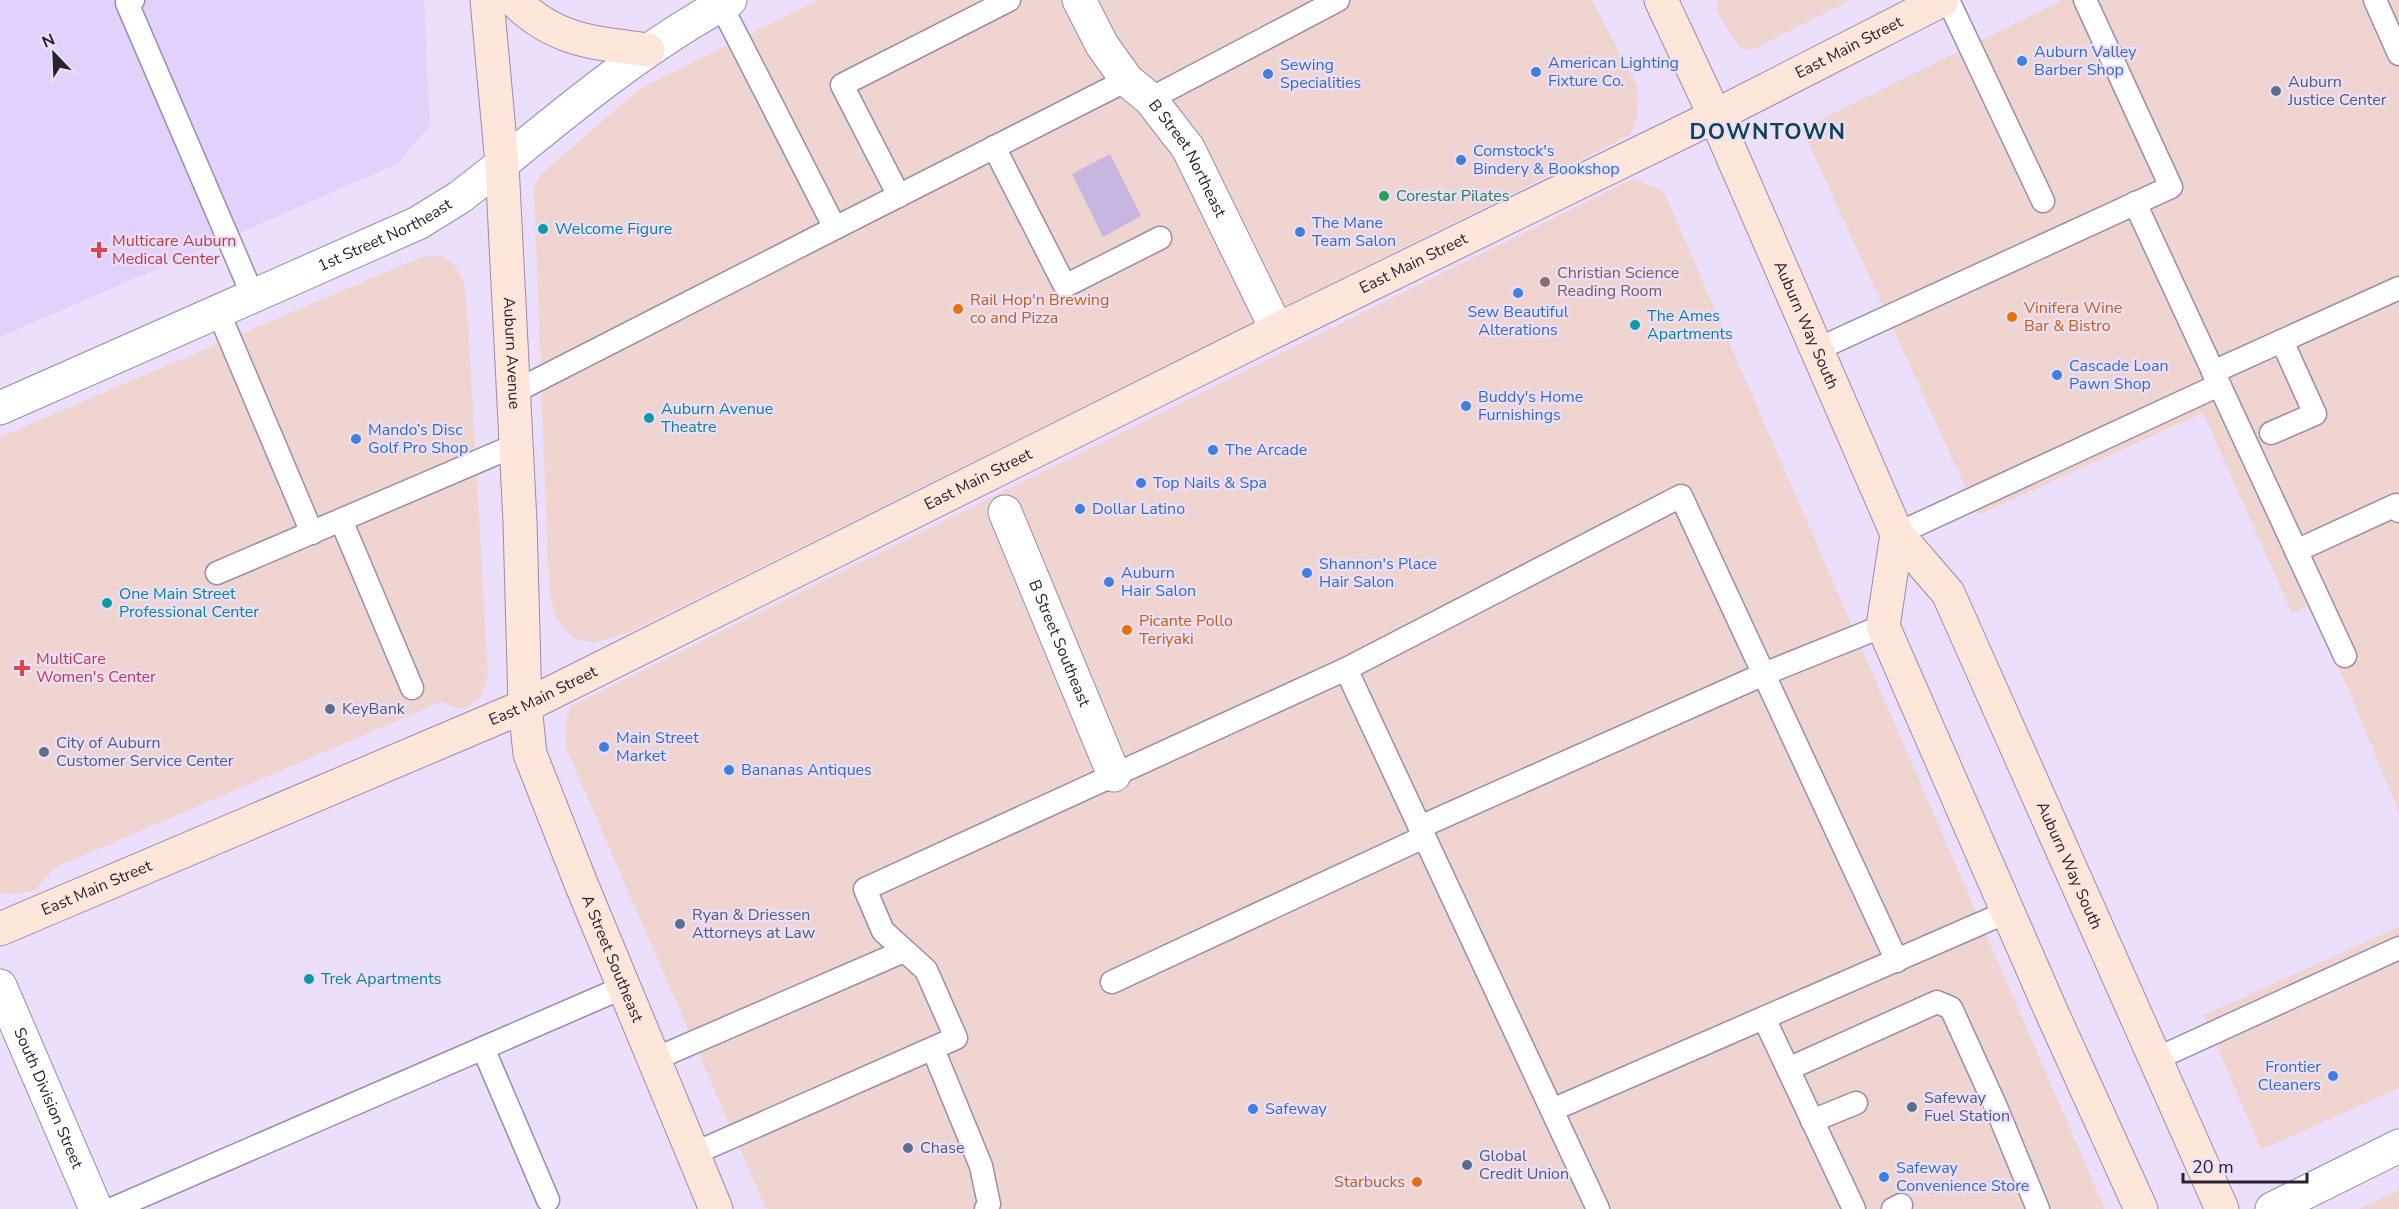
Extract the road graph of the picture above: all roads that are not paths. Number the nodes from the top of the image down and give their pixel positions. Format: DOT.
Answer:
graph roads {
  1 [pos="133,0"];
  2 [pos="487,0"];
  3 [pos="514,0"];
  4 [pos="1009,0"];
  5 [pos="1079,0"];
  6 [pos="1338,0"];
  7 [pos="1661,0"];
  8 [pos="1942,0"];
  9 [pos="1948,0"];
  10 [pos="2085,0"];
  11 [pos="2375,0"];
  12 [pos="711,5"];
  13 [pos="648,50"];
  14 [pos="2399,54"];
  15 [pos="1138,89"];
  16 [pos="1715,116"];
  17 [pos="994,147"];
  18 [pos="502,164"];
  19 [pos="899,196"];
  20 [pos="2043,201"];
  21 [pos="2136,203"];
  22 [pos="835,228"];
  23 [pos="1160,238"];
  24 [pos="2399,288"];
  25 [pos="253,296"];
  26 [pos="218,311"];
  27 [pos="1277,330"];
  28 [pos="2282,341"];
  29 [pos="1816,350"];
  30 [pos="2216,379"];
  31 [pos="514,392"];
  32 [pos="0,408"];
  33 [pos="2271,433"];
  34 [pos="516,445"];
  35 [pos="2399,511"];
  36 [pos="1005,512"];
  37 [pos="341,520"];
  38 [pos="312,532"];
  39 [pos="1896,534"];
  40 [pos="2296,551"];
  41 [pos="217,573"];
  42 [pos="1883,626"];
  43 [pos="2345,656"];
  44 [pos="1346,669"];
  45 [pos="1764,674"];
  46 [pos="412,688"];
  47 [pos="525,706"];
  48 [pos="1114,775"];
  49 [pos="1422,832"];
  50 [pos="2007,912"];
  51 [pos="0,929"];
  52 [pos="2399,948"];
  53 [pos="904,951"];
  54 [pos="1897,961"];
  55 [pos="1112,982"];
  56 [pos="0,986"];
  57 [pos="624,987"];
  58 [pos="1764,1018"];
  59 [pos="483,1048"];
  60 [pos="933,1049"];
  61 [pos="655,1059"];
  62 [pos="2156,1059"];
  63 [pos="1788,1069"];
  64 [pos="1856,1103"];
  65 [pos="1552,1110"];
  66 [pos="1812,1121"];
  67 [pos="2399,1146"];
  68 [pos="693,1154"];
  69 [pos="548,1200"];
  70 [pos="96,1209"];
  71 [pos="112,1209"];
  72 [pos="716,1209"];
  73 [pos="986,1209"];
  74 [pos="1598,1209"];
  75 [pos="1854,1209"];
  76 [pos="2038,1209"];
  77 [pos="2141,1209"];
  78 [pos="2222,1209"];
  79 [pos="2272,1209"];
  1 -- 25 [label="lane"];
  2 -- 18 [label="main road, Auburn Avenue"];
  3 -- 13 [label="main road"];
  4 -- 19 [label="lane"];
  5 -- 15 [label="street, B Street Northeast"];
  6 -- 15 [label="lane"];
  7 -- 16 [label="main road, Auburn Way South"];
  8 -- 16 [label="main road, East Main Street"];
  9 -- 20 [label="lane"];
  10 -- 21 [label="lane"];
  11 -- 14 [label="lane"];
  12 -- 13 [label="street, 1st Street Northeast"];
  12 -- 22 [label="lane"];
  13 -- 18 [label="street, 1st Street Northeast"];
  15 -- 17 [label="lane"];
  15 -- 27 [label="street, B Street Northeast"];
  16 -- 27 [label="main road, East Main Street"];
  16 -- 29 [label="main road, Auburn Way South"];
  17 -- 19 [label="lane"];
  17 -- 23 [label="lane"];
  18 -- 25 [label="street, 1st Street Northeast"];
  18 -- 31 [label="main road, Auburn Avenue"];
  19 -- 22 [label="lane"];
  21 -- 29 [label="lane"];
  21 -- 30 [label="lane"];
  22 -- 31 [label="lane"];
  24 -- 28 [label="lane"];
  25 -- 26 [label="street, 1st Street Northeast"];
  26 -- 32 [label="street, 1st Street Northeast"];
  26 -- 38 [label="lane"];
  27 -- 47 [label="main road, East Main Street"];
  28 -- 30 [label="lane"];
  28 -- 33 [label="lane"];
  29 -- 39 [label="main road, Auburn Way South"];
  30 -- 39 [label="lane"];
  30 -- 40 [label="lane"];
  31 -- 34 [label="main road, Auburn Avenue"];
  34 -- 37 [label="lane"];
  34 -- 47 [label="main road, Auburn Avenue"];
  35 -- 40 [label="lane"];
  36 -- 48 [label="street, B Street Southeast"];
  37 -- 38 [label="lane"];
  37 -- 46 [label="lane"];
  38 -- 41 [label="lane"];
  39 -- 42 [label="main road"];
  39 -- 62 [label="main road, Auburn Way South"];
  40 -- 43 [label="lane"];
  42 -- 45 [label="lane"];
  42 -- 50 [label="main road"];
  44 -- 45 [label="lane"];
  44 -- 48 [label="lane"];
  44 -- 49 [label="lane"];
  45 -- 49 [label="lane"];
  45 -- 54 [label="lane"];
  47 -- 51 [label="main road, East Main Street"];
  47 -- 57 [label="main road, A Street Southeast"];
  48 -- 53 [label="lane"];
  49 -- 55 [label="lane"];
  49 -- 65 [label="lane"];
  50 -- 54 [label="lane"];
  50 -- 77 [label="main road"];
  52 -- 62 [label="lane"];
  53 -- 60 [label="lane"];
  53 -- 61 [label="lane"];
  54 -- 58 [label="lane"];
  56 -- 70 [label="street, South Division Street"];
  57 -- 59 [label="lane"];
  57 -- 61 [label="main road, A Street Southeast"];
  58 -- 63 [label="lane"];
  58 -- 65 [label="lane"];
  59 -- 69 [label="lane"];
  59 -- 71 [label="lane"];
  60 -- 68 [label="lane"];
  60 -- 73 [label="lane"];
  61 -- 68 [label="main road, A Street Southeast"];
  62 -- 78 [label="main road, Auburn Way South"];
  63 -- 66 [label="lane"];
  63 -- 76 [label="lane"];
  64 -- 66 [label="lane"];
  65 -- 74 [label="lane"];
  66 -- 75 [label="lane"];
  67 -- 79 [label="street"];
  68 -- 72 [label="main road, A Street Southeast"];
}
